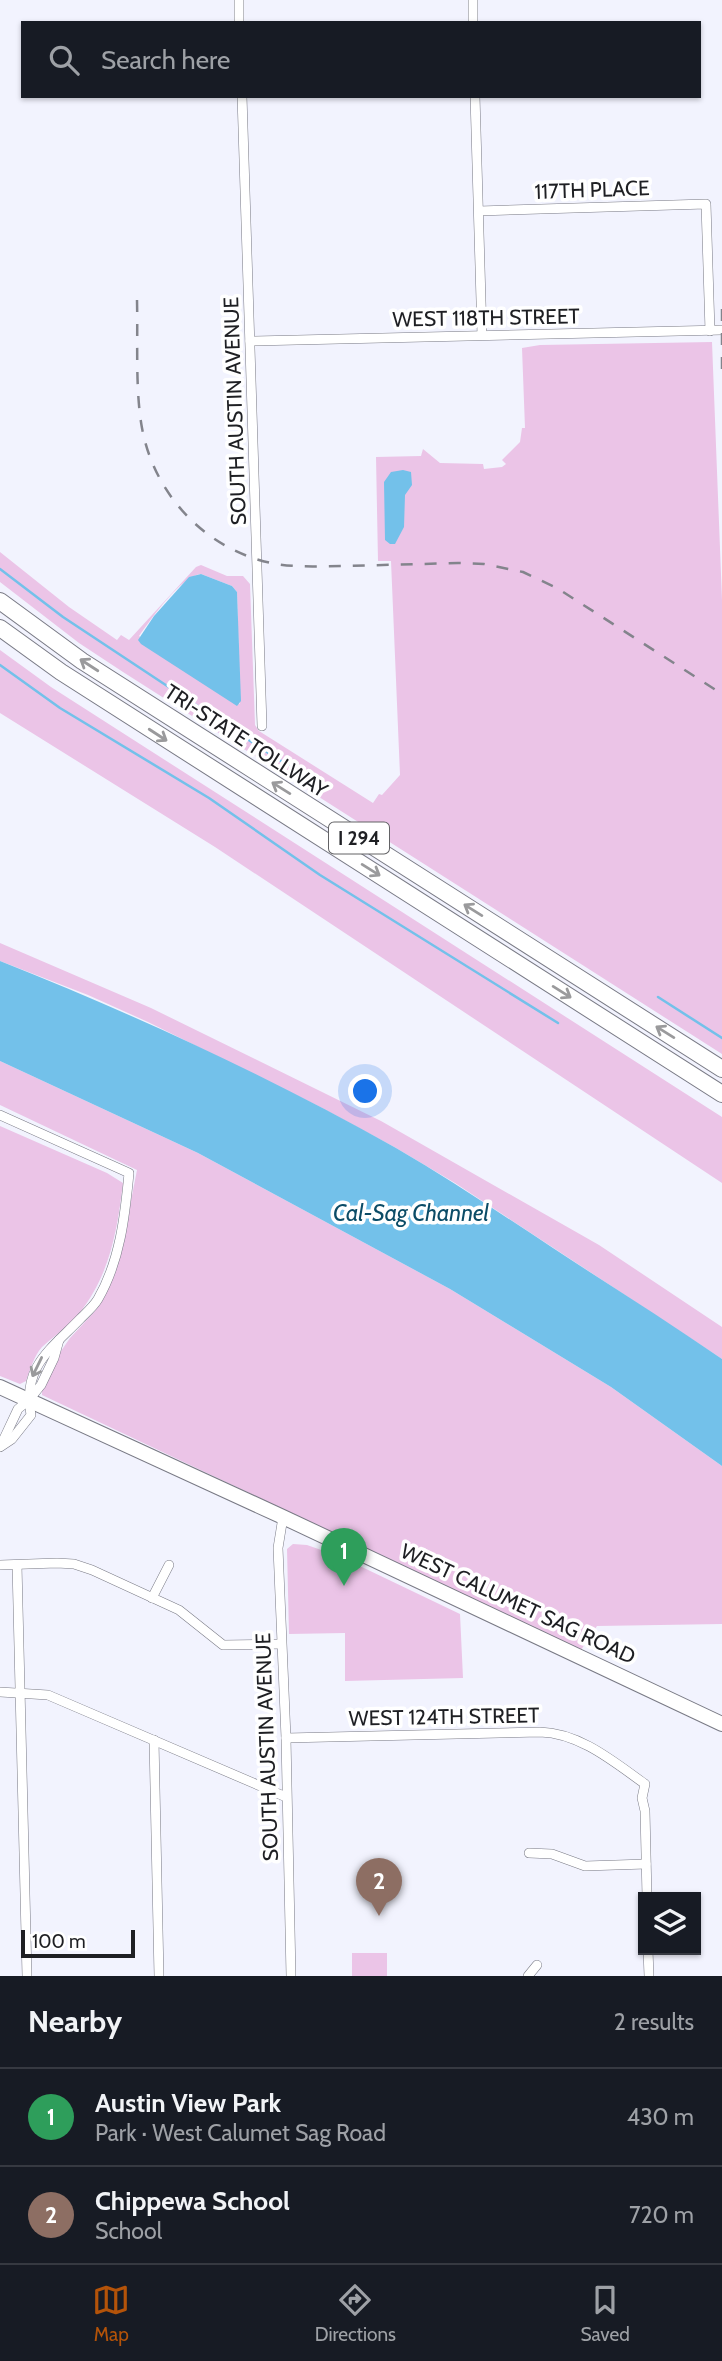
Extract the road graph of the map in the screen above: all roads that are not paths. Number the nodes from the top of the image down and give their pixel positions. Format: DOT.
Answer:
graph roads {
  1 [pos="239,0"];
  2 [pos="473,0"];
  3 [pos="240,21"];
  4 [pos="473,21"];
  5 [pos="242,98"];
  6 [pos="475,98"];
  7 [pos="479,211"];
  8 [pos="722,330"];
  9 [pos="710,331"];
  10 [pos="482,335"];
  11 [pos="250,341"];
  12 [pos="0,601"];
  13 [pos="0,628"];
  14 [pos="262,726"];
  15 [pos="722,1069"];
  16 [pos="722,1094"];
  17 [pos="0,1115"];
  18 [pos="0,1387"];
  19 [pos="29,1401"];
  20 [pos="0,1447"];
  21 [pos="283,1517"];
  22 [pos="0,1565"];
  23 [pos="17,1565"];
  24 [pos="169,1565"];
  25 [pos="152,1598"];
  26 [pos="281,1644"];
  27 [pos="0,1692"];
  28 [pos="19,1692"];
  29 [pos="722,1724"];
  30 [pos="286,1738"];
  31 [pos="153,1740"];
  32 [pos="286,1797"];
  33 [pos="529,1853"];
  34 [pos="646,1864"];
  35 [pos="647,1892"];
  36 [pos="648,1955"];
  37 [pos="537,1965"];
  38 [pos="27,1976"];
  39 [pos="159,1976"];
  40 [pos="291,1976"];
  41 [pos="528,1976"];
  42 [pos="649,1976"];
  1 -- 3 [label="street"];
  2 -- 4 [label="street"];
  5 -- 11 [label="street, SOUTH AUSTIN AVENUE"];
  6 -- 7 [label="street"];
  7 -- 9 [label="street, 117TH PLACE"];
  7 -- 10 [label="street"];
  8 -- 9 [label="street, WEST 118TH STREET"];
  9 -- 10 [label="street, WEST 118TH STREET"];
  10 -- 11 [label="street, WEST 118TH STREET"];
  11 -- 14 [label="street, SOUTH AUSTIN AVENUE"];
  15 -- 12 [label="highway, TRI-STATE TOLLWAY / I 294, one-way"];
  13 -- 16 [label="highway, TRI-STATE TOLLWAY / I 294, one-way"];
  17 -- 19 [label="street"];
  18 -- 19 [label="main road, WEST CALUMET SAG ROAD"];
  19 -- 20 [label="street"];
  19 -- 21 [label="main road, WEST CALUMET SAG ROAD"];
  21 -- 26 [label="street, SOUTH AUSTIN AVENUE"];
  21 -- 29 [label="main road, WEST CALUMET SAG ROAD"];
  22 -- 23 [label="street"];
  23 -- 25 [label="street"];
  23 -- 28 [label="street"];
  24 -- 25 [label="street"];
  25 -- 26 [label="street"];
  26 -- 30 [label="street, SOUTH AUSTIN AVENUE"];
  27 -- 28 [label="street"];
  28 -- 31 [label="street"];
  28 -- 38 [label="street"];
  30 -- 32 [label="street, SOUTH AUSTIN AVENUE"];
  30 -- 34 [label="street, WEST 124TH STREET"];
  31 -- 32 [label="street"];
  31 -- 39 [label="street"];
  32 -- 40 [label="street, SOUTH AUSTIN AVENUE"];
  33 -- 34 [label="street"];
  34 -- 35 [label="street"];
  36 -- 42 [label="street"];
  37 -- 41 [label="street"];
}
